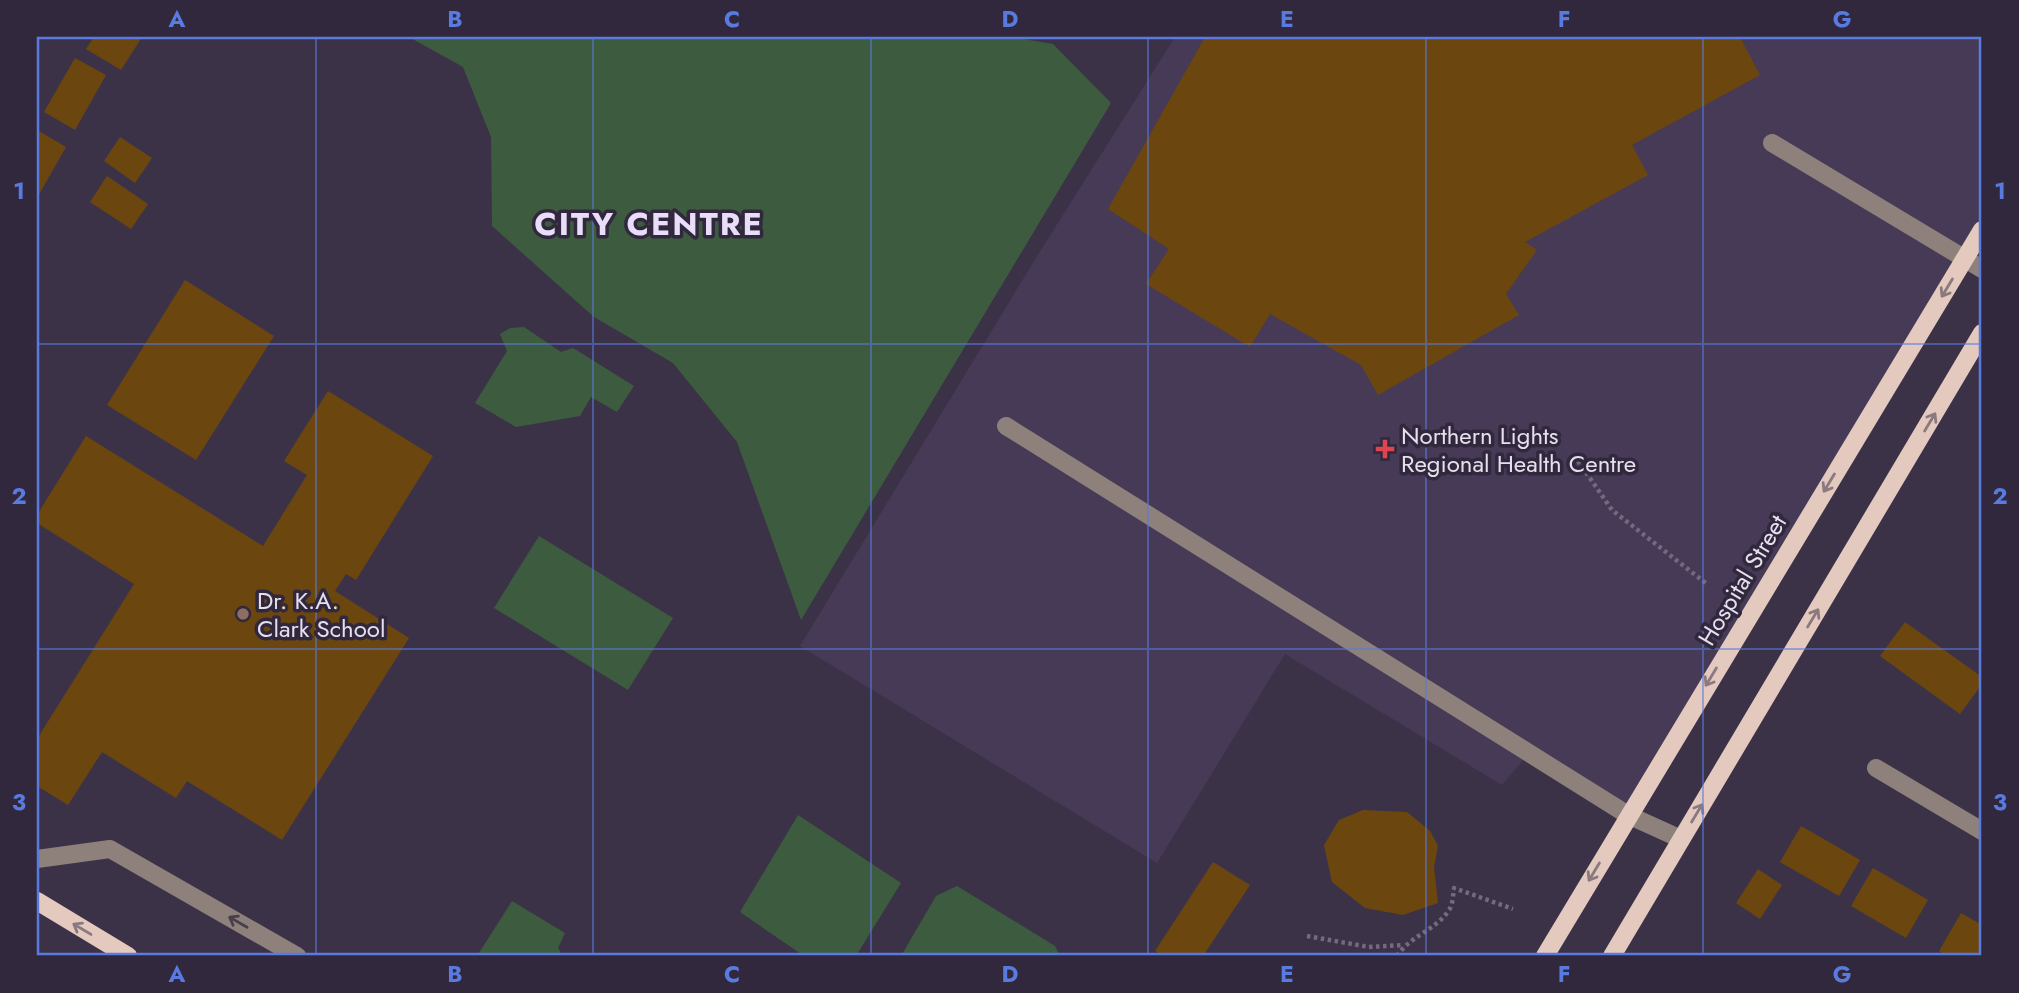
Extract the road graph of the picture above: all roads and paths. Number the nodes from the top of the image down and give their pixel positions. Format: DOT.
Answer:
graph roads {
  1 [pos="1772,143"];
  2 [pos="1982,230"];
  3 [pos="1964,260"];
  4 [pos="1982,269"];
  5 [pos="1982,334"];
  6 [pos="1006,426"];
  7 [pos="1574,455"];
  8 [pos="1707,584"];
  9 [pos="1876,768"];
  10 [pos="1628,815"];
  11 [pos="1982,831"];
  12 [pos="1681,839"];
  13 [pos="37,859"];
  14 [pos="37,901"];
  15 [pos="1513,909"];
  16 [pos="1307,936"];
  17 [pos="1404,945"];
  18 [pos="128,956"];
  19 [pos="297,956"];
  20 [pos="1397,956"];
  21 [pos="1545,956"];
  22 [pos="1612,956"];
  1 -- 3 [label="street"];
  2 -- 3 [label="main road, Hospital Street"];
  3 -- 4 [label="street"];
  3 -- 10 [label="main road, Hospital Street, one-way"];
  12 -- 5 [label="main road, one-way"];
  6 -- 10 [label="street"];
  7 -- 8 [label="path"];
  9 -- 11 [label="street"];
  10 -- 12 [label="street"];
  10 -- 21 [label="main road, Hospital Street, one-way"];
  12 -- 22 [label="main road"];
  19 -- 13 [label="street, one-way"];
  18 -- 14 [label="main road, one-way"];
  15 -- 17 [label="path"];
  16 -- 17 [label="path"];
  17 -- 20 [label="path"];
}
